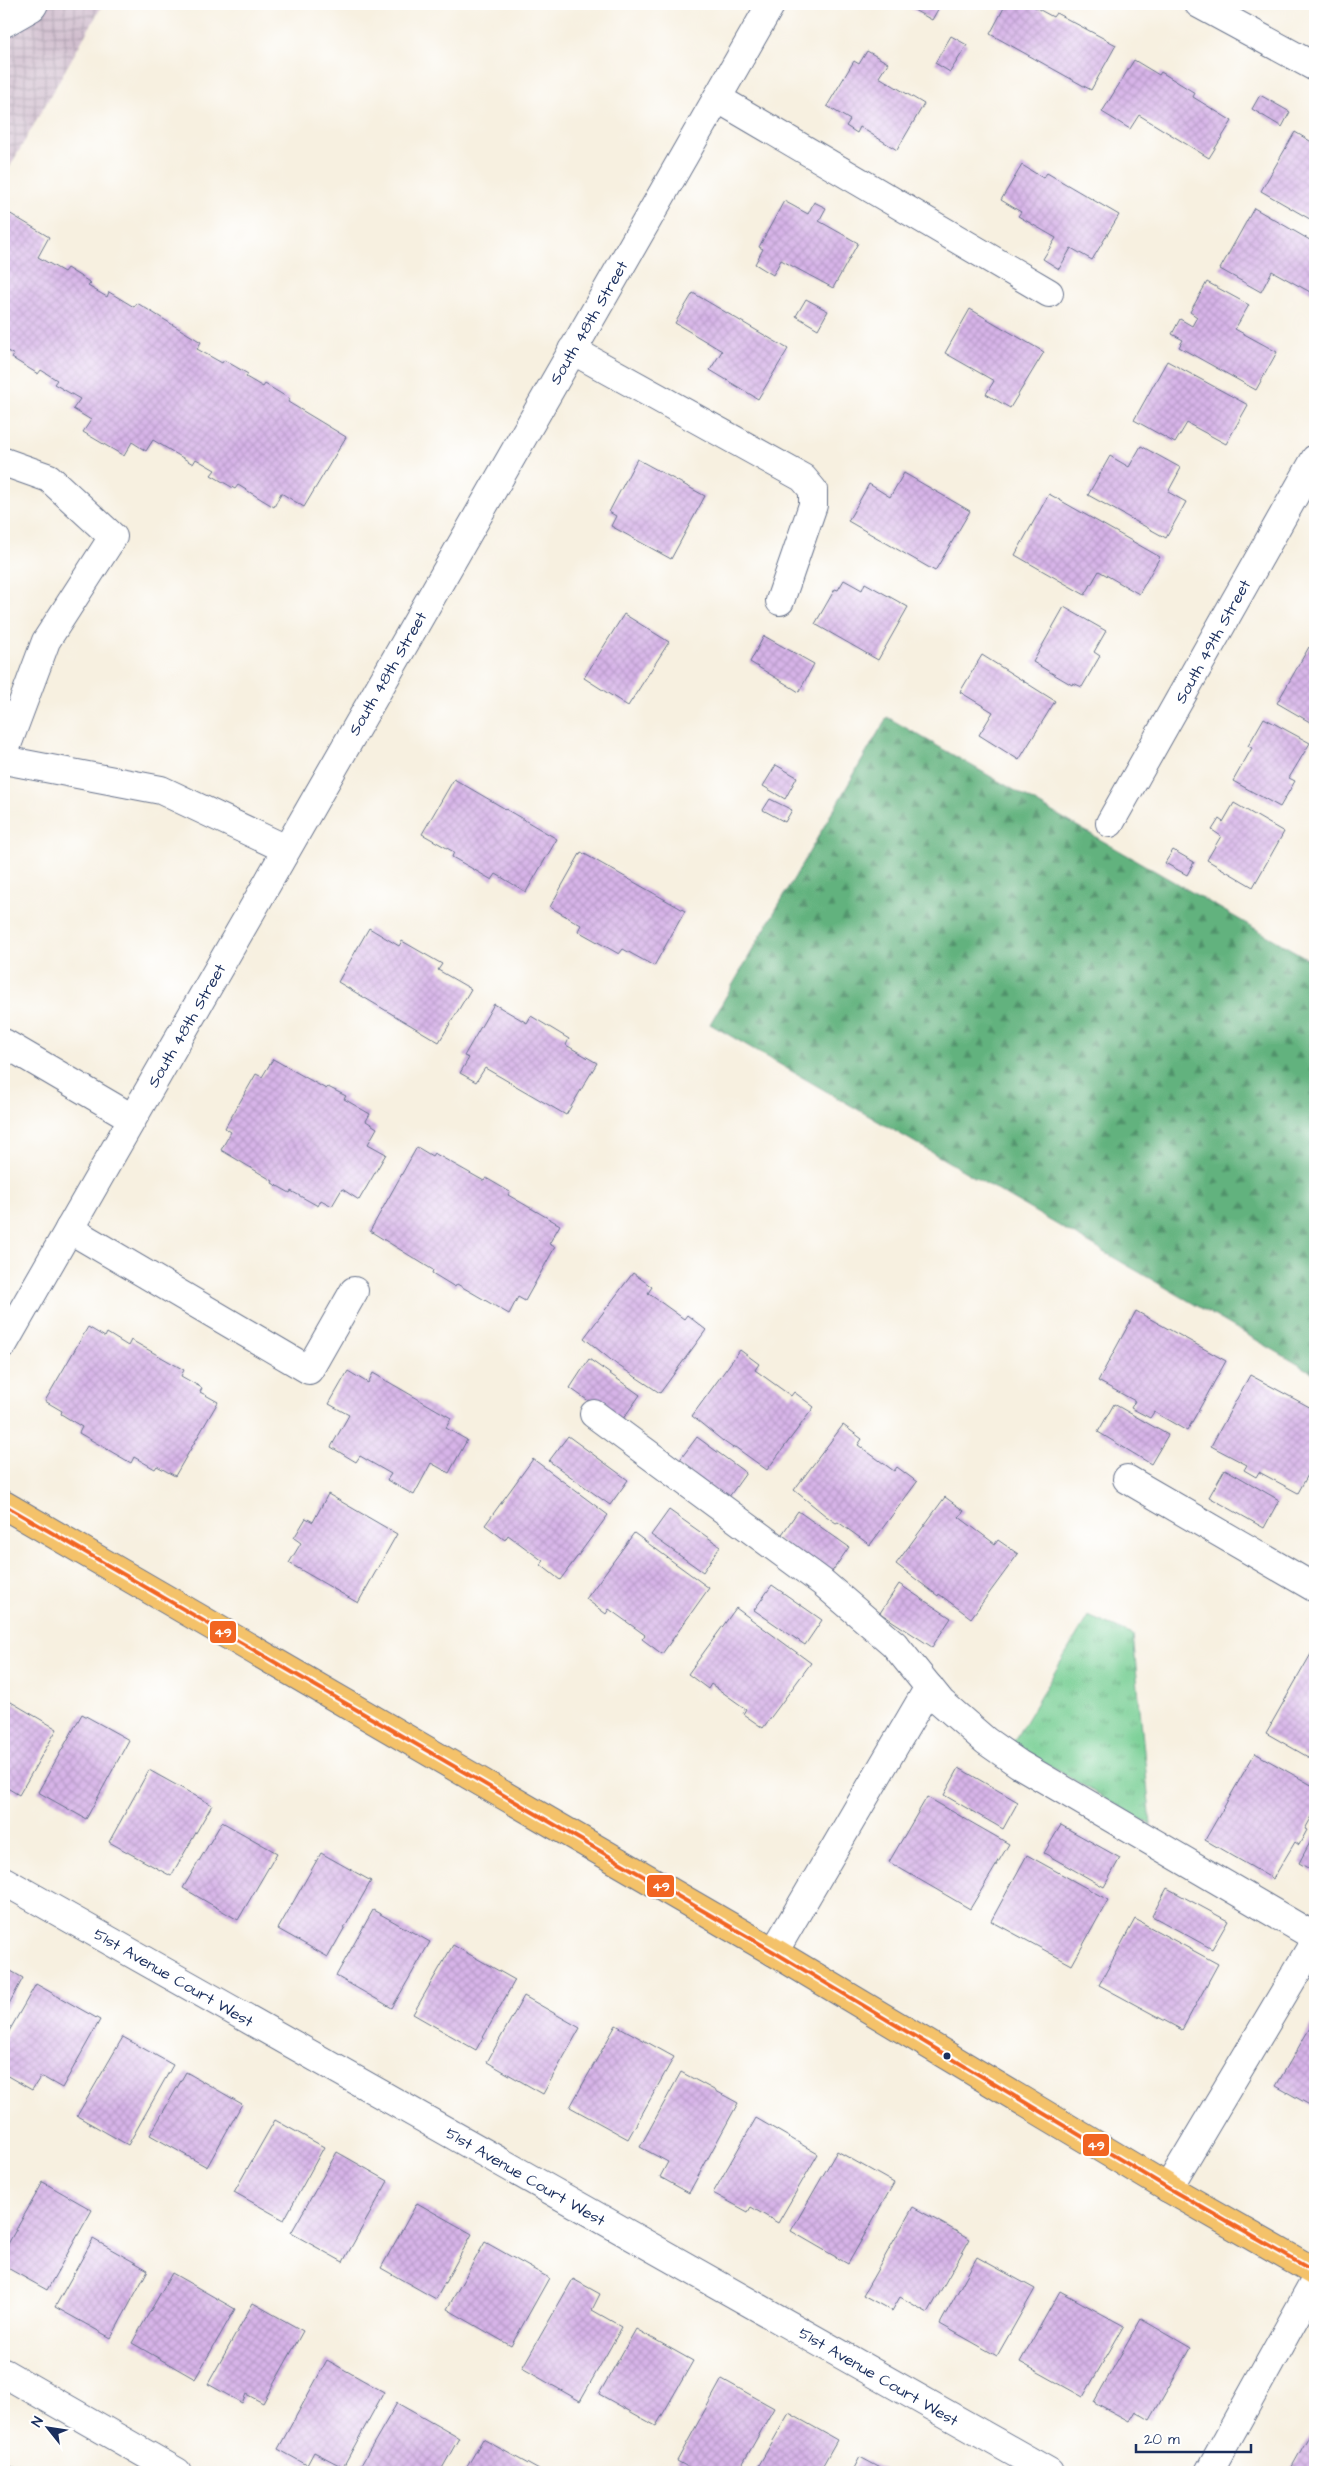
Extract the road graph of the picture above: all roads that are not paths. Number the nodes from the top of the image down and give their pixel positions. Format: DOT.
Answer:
graph roads {
  1 [pos="34,4"];
  2 [pos="771,4"];
  3 [pos="1199,4"];
  4 [pos="4,23"];
  5 [pos="1315,67"];
  6 [pos="717,98"];
  7 [pos="1050,293"];
  8 [pos="572,350"];
  9 [pos="1315,459"];
  10 [pos="4,462"];
  11 [pos="780,601"];
  12 [pos="4,753"];
  13 [pos="4,760"];
  14 [pos="1110,823"];
  15 [pos="286,849"];
  16 [pos="4,1043"];
  17 [pos="132,1118"];
  18 [pos="69,1229"];
  19 [pos="354,1291"];
  20 [pos="4,1343"];
  21 [pos="594,1414"];
  22 [pos="1126,1479"];
  23 [pos="4,1505"];
  24 [pos="1315,1588"];
  25 [pos="929,1687"];
  26 [pos="4,1881"];
  27 [pos="1315,1937"];
  28 [pos="1315,1941"];
  29 [pos="774,1952"];
  30 [pos="1168,2188"];
  31 [pos="1315,2272"];
  32 [pos="1315,2281"];
  33 [pos="4,2373"];
  34 [pos="177,2472"];
  35 [pos="1048,2472"];
  36 [pos="1209,2472"];
  1 -- 4 [label="street"];
  2 -- 6 [label="street, South 48th Street"];
  3 -- 5 [label="street"];
  6 -- 7 [label="street"];
  6 -- 8 [label="street, South 48th Street"];
  8 -- 11 [label="street"];
  8 -- 15 [label="street, South 48th Street"];
  9 -- 14 [label="street, South 49th Street"];
  10 -- 12 [label="street"];
  13 -- 15 [label="street"];
  15 -- 17 [label="street, South 48th Street"];
  16 -- 17 [label="street"];
  17 -- 18 [label="street, South 48th Street"];
  18 -- 19 [label="street"];
  18 -- 20 [label="street, South 48th Street"];
  21 -- 25 [label="street"];
  22 -- 24 [label="street"];
  23 -- 29 [label="main road"];
  25 -- 27 [label="street"];
  25 -- 29 [label="street"];
  26 -- 35 [label="street, 51st Avenue Court West"];
  28 -- 30 [label="street"];
  29 -- 30 [label="main road"];
  30 -- 31 [label="main road"];
  32 -- 36 [label="street"];
  33 -- 34 [label="street"];
}
